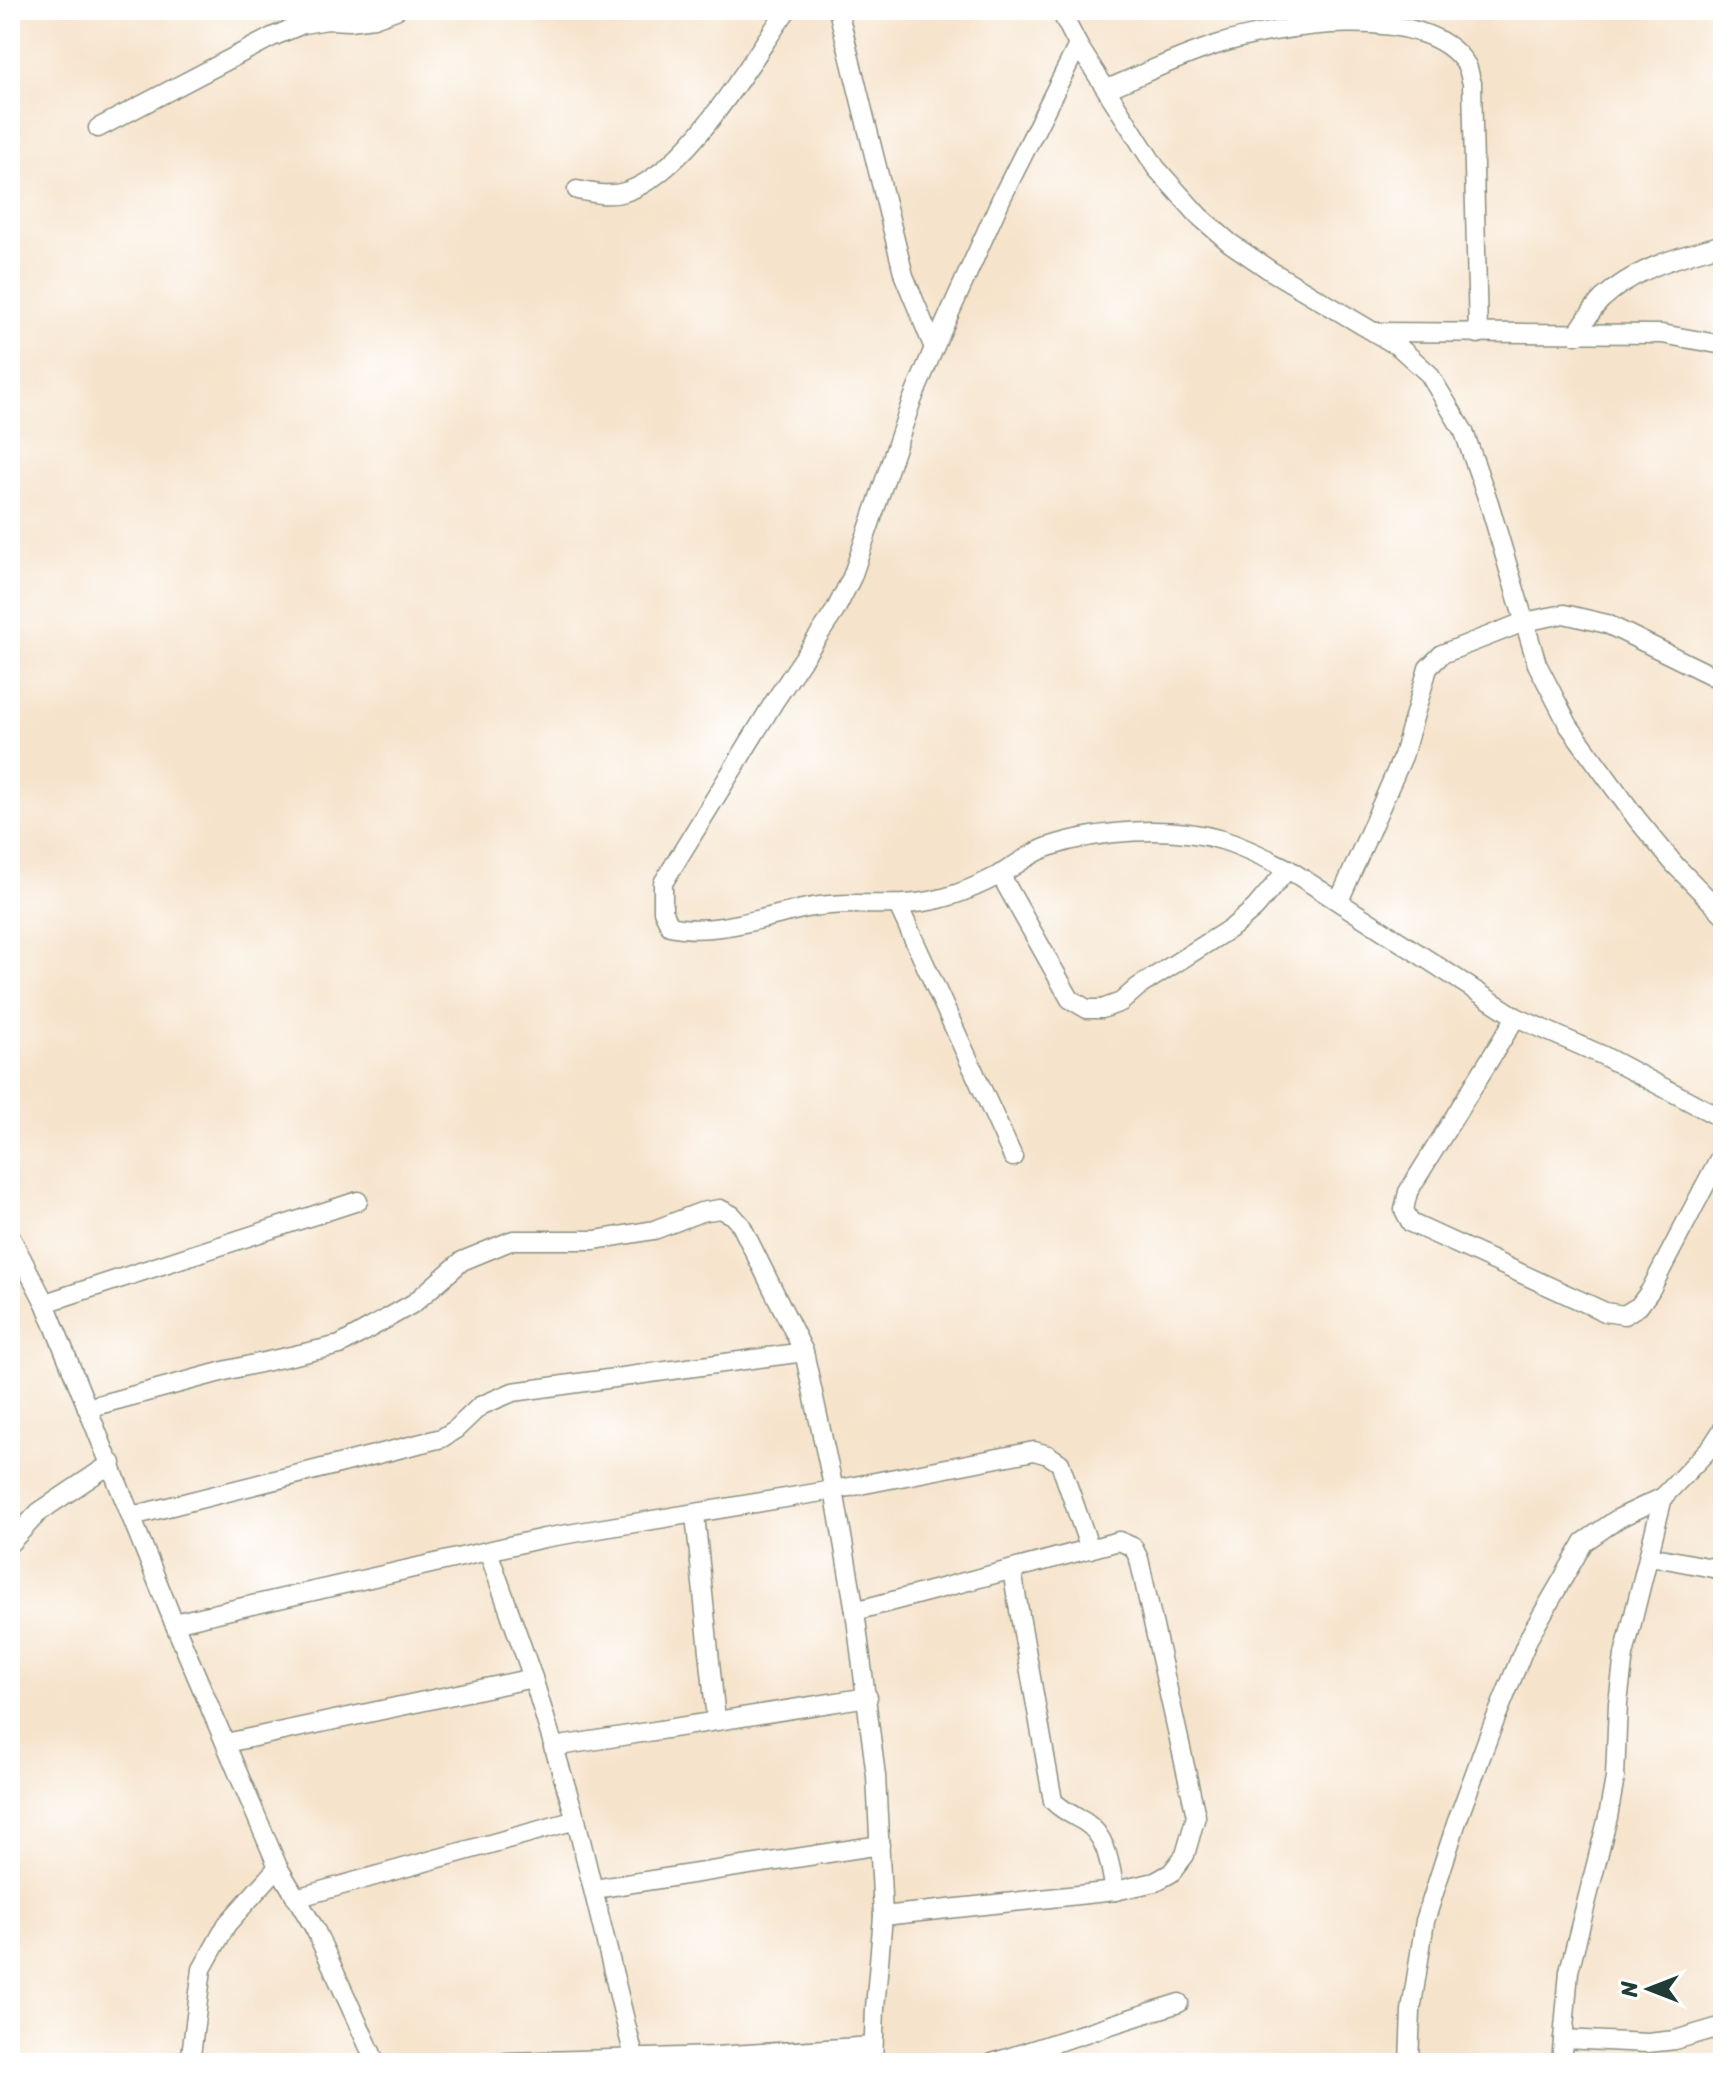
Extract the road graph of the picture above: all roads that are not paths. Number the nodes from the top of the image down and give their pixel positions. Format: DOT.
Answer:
graph roads {
  1 [pos="396,10"];
  2 [pos="787,10"];
  3 [pos="838,10"];
  4 [pos="1060,10"];
  5 [pos="1078,45"];
  6 [pos="1107,89"];
  7 [pos="98,128"];
  8 [pos="577,190"];
  9 [pos="1723,244"];
  10 [pos="1372,332"];
  11 [pos="1478,334"];
  12 [pos="1576,335"];
  13 [pos="1723,345"];
  14 [pos="934,348"];
  15 [pos="1524,622"];
  16 [pos="1723,681"];
  17 [pos="1288,869"];
  18 [pos="1000,874"];
  19 [pos="1339,901"];
  20 [pos="898,905"];
  21 [pos="1723,914"];
  22 [pos="1516,1017"];
  23 [pos="1723,1119"];
  24 [pos="1723,1151"];
  25 [pos="1013,1157"];
  26 [pos="358,1201"];
  27 [pos="10,1236"];
  28 [pos="45,1303"];
  29 [pos="804,1352"];
  30 [pos="87,1408"];
  31 [pos="1723,1429"];
  32 [pos="112,1463"];
  33 [pos="834,1490"];
  34 [pos="1663,1497"];
  35 [pos="695,1515"];
  36 [pos="132,1516"];
  37 [pos="10,1543"];
  38 [pos="1090,1549"];
  39 [pos="488,1551"];
  40 [pos="1650,1556"];
  41 [pos="1723,1570"];
  42 [pos="1012,1571"];
  43 [pos="855,1611"];
  44 [pos="174,1623"];
  45 [pos="533,1678"];
  46 [pos="868,1697"];
  47 [pos="716,1720"];
  48 [pos="226,1743"];
  49 [pos="553,1747"];
  50 [pos="576,1820"];
  51 [pos="880,1845"];
  52 [pos="278,1867"];
  53 [pos="594,1889"];
  54 [pos="1115,1891"];
  55 [pos="296,1898"];
  56 [pos="883,1916"];
  57 [pos="1179,2003"];
  58 [pos="1723,2026"];
  59 [pos="1563,2039"];
  60 [pos="873,2054"];
  61 [pos="634,2057"];
  62 [pos="190,2063"];
  63 [pos="376,2063"];
  64 [pos="474,2063"];
  65 [pos="992,2063"];
  66 [pos="1409,2063"];
  67 [pos="1561,2063"];
  1 -- 7 [label="street"];
  2 -- 8 [label="street"];
  3 -- 14 [label="street"];
  4 -- 5 [label="street"];
  5 -- 6 [label="street"];
  5 -- 14 [label="street"];
  6 -- 10 [label="street"];
  6 -- 11 [label="street"];
  9 -- 12 [label="street"];
  10 -- 11 [label="street"];
  10 -- 15 [label="street"];
  11 -- 12 [label="street"];
  12 -- 13 [label="street"];
  14 -- 20 [label="street"];
  15 -- 16 [label="street"];
  15 -- 19 [label="street"];
  15 -- 21 [label="street"];
  17 -- 18 [label="street"];
  17 -- 18 [label="street"];
  17 -- 19 [label="street"];
  18 -- 20 [label="street"];
  19 -- 22 [label="street"];
  20 -- 25 [label="street"];
  22 -- 23 [label="street"];
  22 -- 24 [label="street"];
  26 -- 28 [label="street"];
  27 -- 28 [label="street"];
  28 -- 30 [label="street"];
  29 -- 30 [label="street"];
  29 -- 33 [label="street"];
  29 -- 36 [label="street"];
  30 -- 32 [label="street"];
  31 -- 34 [label="street"];
  32 -- 36 [label="street"];
  32 -- 37 [label="street"];
  33 -- 35 [label="street"];
  33 -- 38 [label="street"];
  33 -- 43 [label="street"];
  34 -- 40 [label="street"];
  34 -- 66 [label="street"];
  35 -- 39 [label="street"];
  35 -- 47 [label="street"];
  36 -- 44 [label="street"];
  38 -- 42 [label="street"];
  38 -- 54 [label="street"];
  39 -- 44 [label="street"];
  39 -- 45 [label="street"];
  40 -- 41 [label="street"];
  40 -- 59 [label="street"];
  42 -- 43 [label="street"];
  42 -- 54 [label="street"];
  43 -- 46 [label="street"];
  44 -- 48 [label="street"];
  45 -- 48 [label="street"];
  45 -- 49 [label="street"];
  46 -- 47 [label="street"];
  46 -- 51 [label="street"];
  47 -- 49 [label="street"];
  48 -- 52 [label="street"];
  49 -- 50 [label="street"];
  50 -- 53 [label="street"];
  50 -- 55 [label="street"];
  51 -- 53 [label="street"];
  51 -- 56 [label="street"];
  52 -- 55 [label="street"];
  52 -- 62 [label="street"];
  53 -- 61 [label="street"];
  54 -- 56 [label="street"];
  55 -- 63 [label="street"];
  56 -- 60 [label="street"];
  57 -- 65 [label="street"];
  58 -- 59 [label="street"];
  59 -- 67 [label="street"];
  60 -- 61 [label="street"];
  61 -- 64 [label="street"];
}
